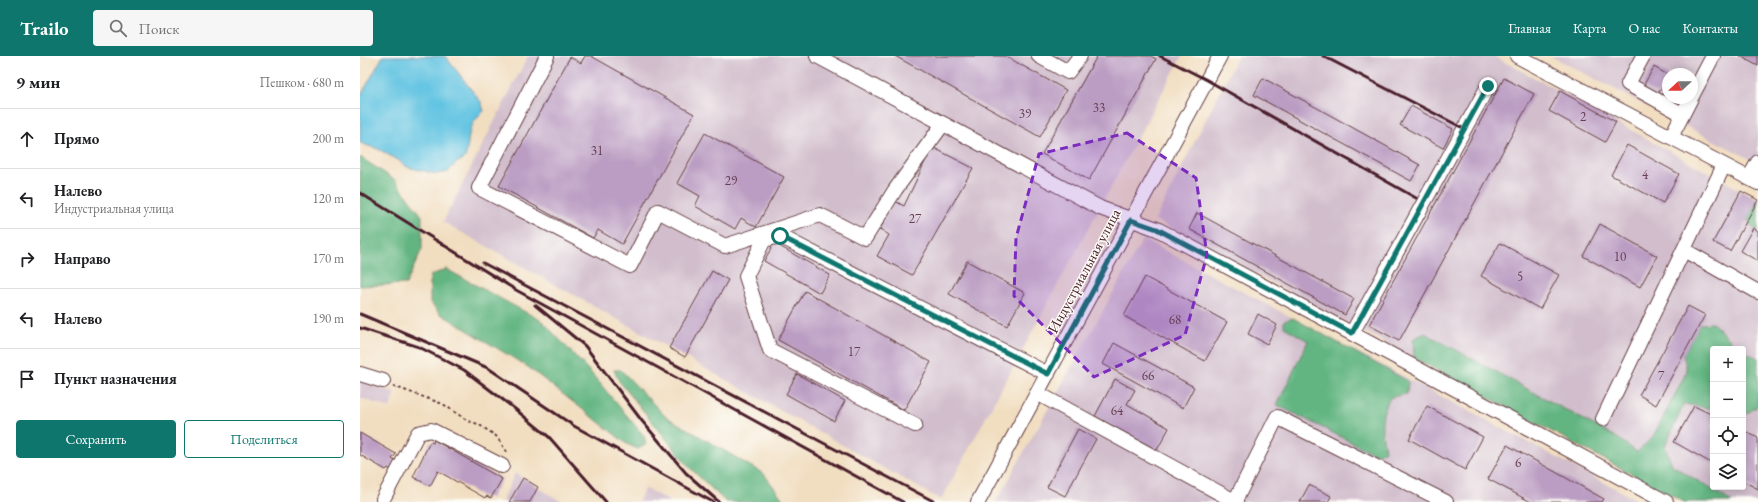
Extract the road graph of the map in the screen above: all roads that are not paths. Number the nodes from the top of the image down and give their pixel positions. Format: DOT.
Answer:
graph roads {
  1 [pos="547,56"];
  2 [pos="817,56"];
  3 [pos="1039,56"];
  4 [pos="1080,56"];
  5 [pos="1220,56"];
  6 [pos="1517,56"];
  7 [pos="1643,56"];
  8 [pos="1713,56"];
  9 [pos="839,61"];
  10 [pos="1698,84"];
  11 [pos="1488,86"];
  12 [pos="1687,104"];
  13 [pos="1682,114"];
  14 [pos="943,124"];
  15 [pos="1671,137"];
  16 [pos="1758,162"];
  17 [pos="1724,165"];
  18 [pos="1754,180"];
  19 [pos="1131,220"];
  20 [pos="1684,250"];
  21 [pos="1758,292"];
  22 [pos="1352,333"];
  23 [pos="360,374"];
  24 [pos="1048,374"];
  25 [pos="383,382"];
  26 [pos="1037,393"];
  27 [pos="1603,419"];
  28 [pos="915,425"];
  29 [pos="502,466"];
  30 [pos="384,501"];
  31 [pos="978,502"];
  32 [pos="1235,502"];
  33 [pos="1446,502"];
  34 [pos="1666,502"];
  1 -- 14 [label="street"];
  2 -- 9 [label="street"];
  3 -- 4 [label="street"];
  5 -- 19 [label="street, Индустриальная улица"];
  6 -- 15 [label="street"];
  7 -- 13 [label="street"];
  8 -- 10 [label="street"];
  9 -- 14 [label="street"];
  11 -- 22 [label="street"];
  12 -- 13 [label="street"];
  13 -- 15 [label="street"];
  14 -- 19 [label="street"];
  15 -- 17 [label="street"];
  16 -- 18 [label="street"];
  17 -- 18 [label="street"];
  17 -- 20 [label="street"];
  19 -- 22 [label="street"];
  19 -- 24 [label="street, Индустриальная улица"];
  20 -- 21 [label="street"];
  20 -- 27 [label="street"];
  22 -- 34 [label="street"];
  23 -- 25 [label="street"];
  24 -- 26 [label="street, Индустриальная улица"];
  24 -- 28 [label="street"];
  26 -- 31 [label="street, Индустриальная улица"];
  26 -- 32 [label="street"];
  29 -- 30 [label="street"];
  32 -- 33 [label="street"];
}
